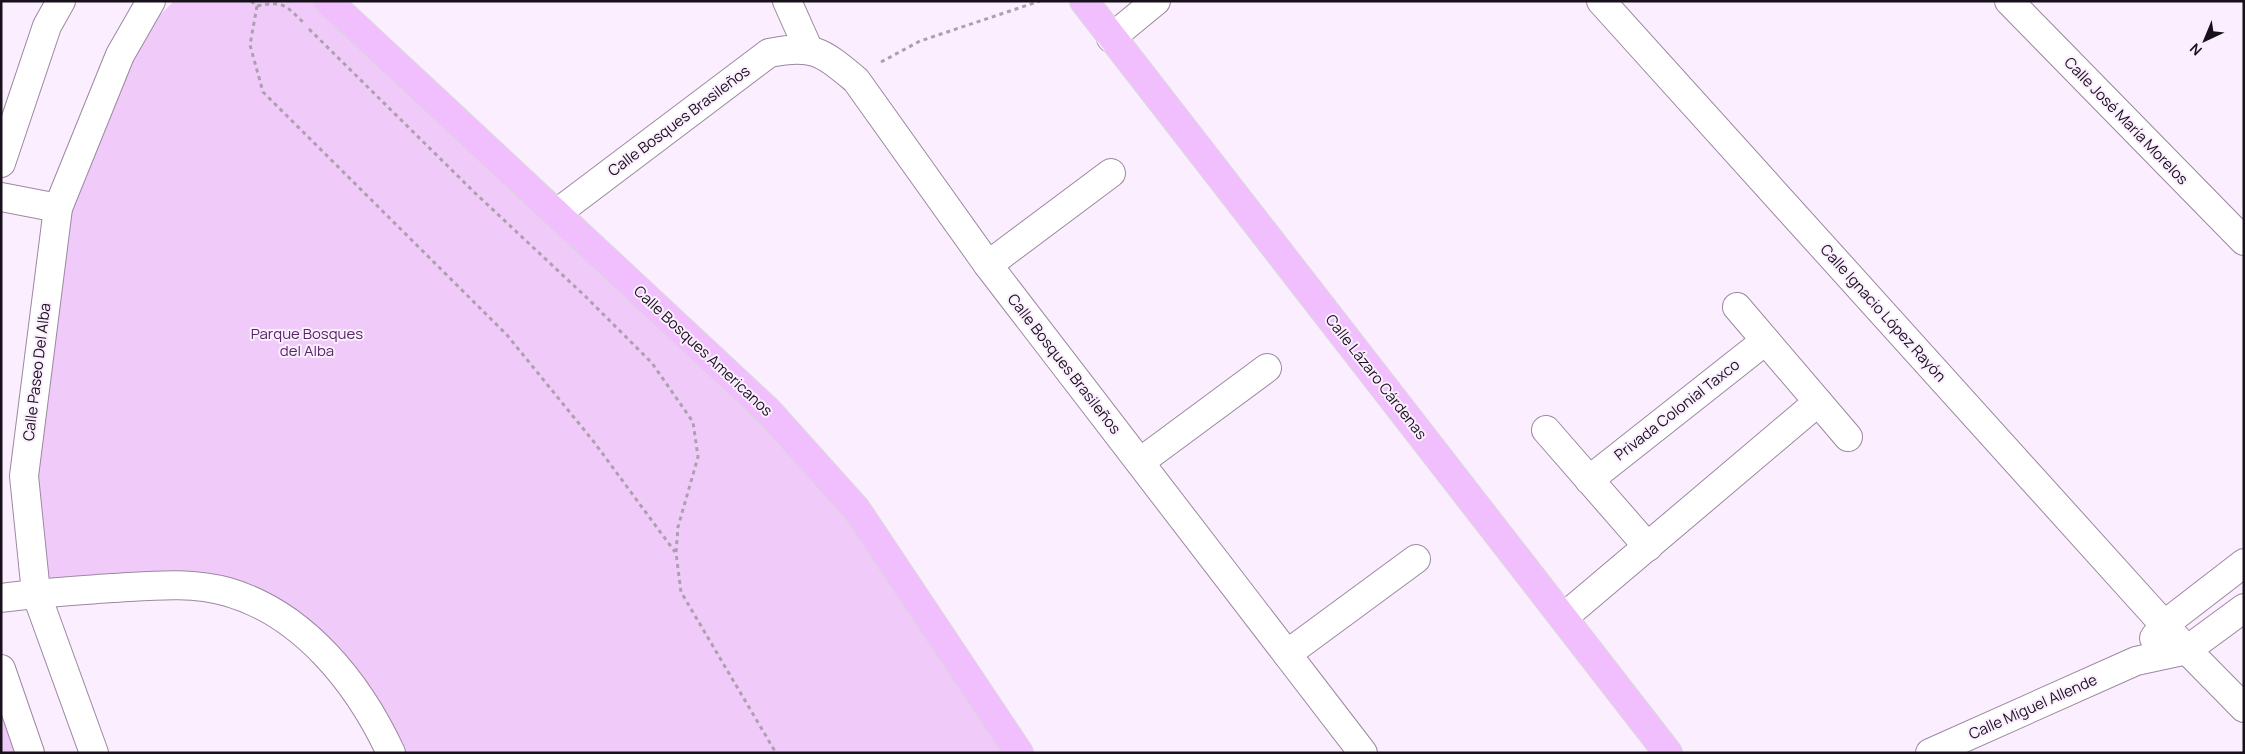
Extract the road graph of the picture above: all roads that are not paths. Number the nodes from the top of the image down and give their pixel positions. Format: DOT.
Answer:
graph roads {
  1 [pos="61,1"];
  2 [pos="152,1"];
  3 [pos="328,1"];
  4 [pos="787,1"];
  5 [pos="1084,1"];
  6 [pos="1156,1"];
  7 [pos="2009,1"];
  8 [pos="1613,5"];
  9 [pos="1112,38"];
  10 [pos="808,48"];
  11 [pos="1,163"];
  12 [pos="1111,173"];
  13 [pos="1,197"];
  14 [pos="58,208"];
  15 [pos="557,213"];
  16 [pos="2244,241"];
  17 [pos="988,265"];
  18 [pos="1737,307"];
  19 [pos="1765,340"];
  20 [pos="1267,368"];
  21 [pos="1818,402"];
  22 [pos="1546,430"];
  23 [pos="1848,437"];
  24 [pos="1140,462"];
  25 [pos="1589,480"];
  26 [pos="1648,547"];
  27 [pos="1416,559"];
  28 [pos="2244,563"];
  29 [pos="36,593"];
  30 [pos="1,598"];
  31 [pos="2244,608"];
  32 [pos="1564,616"];
  33 [pos="2165,624"];
  34 [pos="2187,650"];
  35 [pos="1287,654"];
  36 [pos="2136,661"];
  37 [pos="1,668"];
  38 [pos="2244,708"];
  39 [pos="30,753"];
  40 [pos="94,753"];
  41 [pos="391,753"];
  42 [pos="1019,753"];
  43 [pos="1363,753"];
  44 [pos="1668,753"];
  45 [pos="1930,753"];
  1 -- 11 [label="street"];
  2 -- 14 [label="street, Calle Paseo Del Alba"];
  3 -- 15 [label="main road, Calle Bosques Americanos"];
  4 -- 10 [label="street"];
  5 -- 9 [label="main road, Calle Lázaro Cárdenas"];
  6 -- 9 [label="street"];
  7 -- 16 [label="street, Calle José María Morelos"];
  8 -- 33 [label="street, Calle Ignacio López Rayón"];
  9 -- 32 [label="main road, Calle Lázaro Cárdenas"];
  10 -- 15 [label="street, Calle Bosques Brasileños"];
  10 -- 17 [label="street, Calle Bosques Brasileños"];
  12 -- 17 [label="street"];
  13 -- 14 [label="street"];
  14 -- 29 [label="street, Calle Paseo Del Alba"];
  15 -- 42 [label="main road, Calle Bosques Americanos"];
  17 -- 24 [label="street, Calle Bosques Brasileños"];
  18 -- 19 [label="street"];
  19 -- 21 [label="street"];
  19 -- 25 [label="street, Privada Colonial Taxco"];
  20 -- 24 [label="street"];
  21 -- 23 [label="street"];
  21 -- 26 [label="street"];
  22 -- 25 [label="street"];
  24 -- 35 [label="street, Calle Bosques Brasileños"];
  25 -- 26 [label="street"];
  26 -- 32 [label="street"];
  27 -- 35 [label="street"];
  28 -- 33 [label="street, Calle Miguel Allende"];
  29 -- 30 [label="street"];
  29 -- 40 [label="street, Calle Paseo Del Alba"];
  29 -- 41 [label="street"];
  31 -- 34 [label="street, Calle Miguel Allende"];
  32 -- 44 [label="main road, Calle Lázaro Cárdenas"];
  33 -- 34 [label="street, Calle Ignacio López Rayón"];
  33 -- 36 [label="street, Calle Miguel Allende"];
  34 -- 36 [label="street, Calle Miguel Allende"];
  34 -- 38 [label="street, Calle Ignacio López Rayón"];
  35 -- 43 [label="street, Calle Bosques Brasileños"];
  36 -- 45 [label="street, Calle Miguel Allende"];
  37 -- 39 [label="street"];
}
